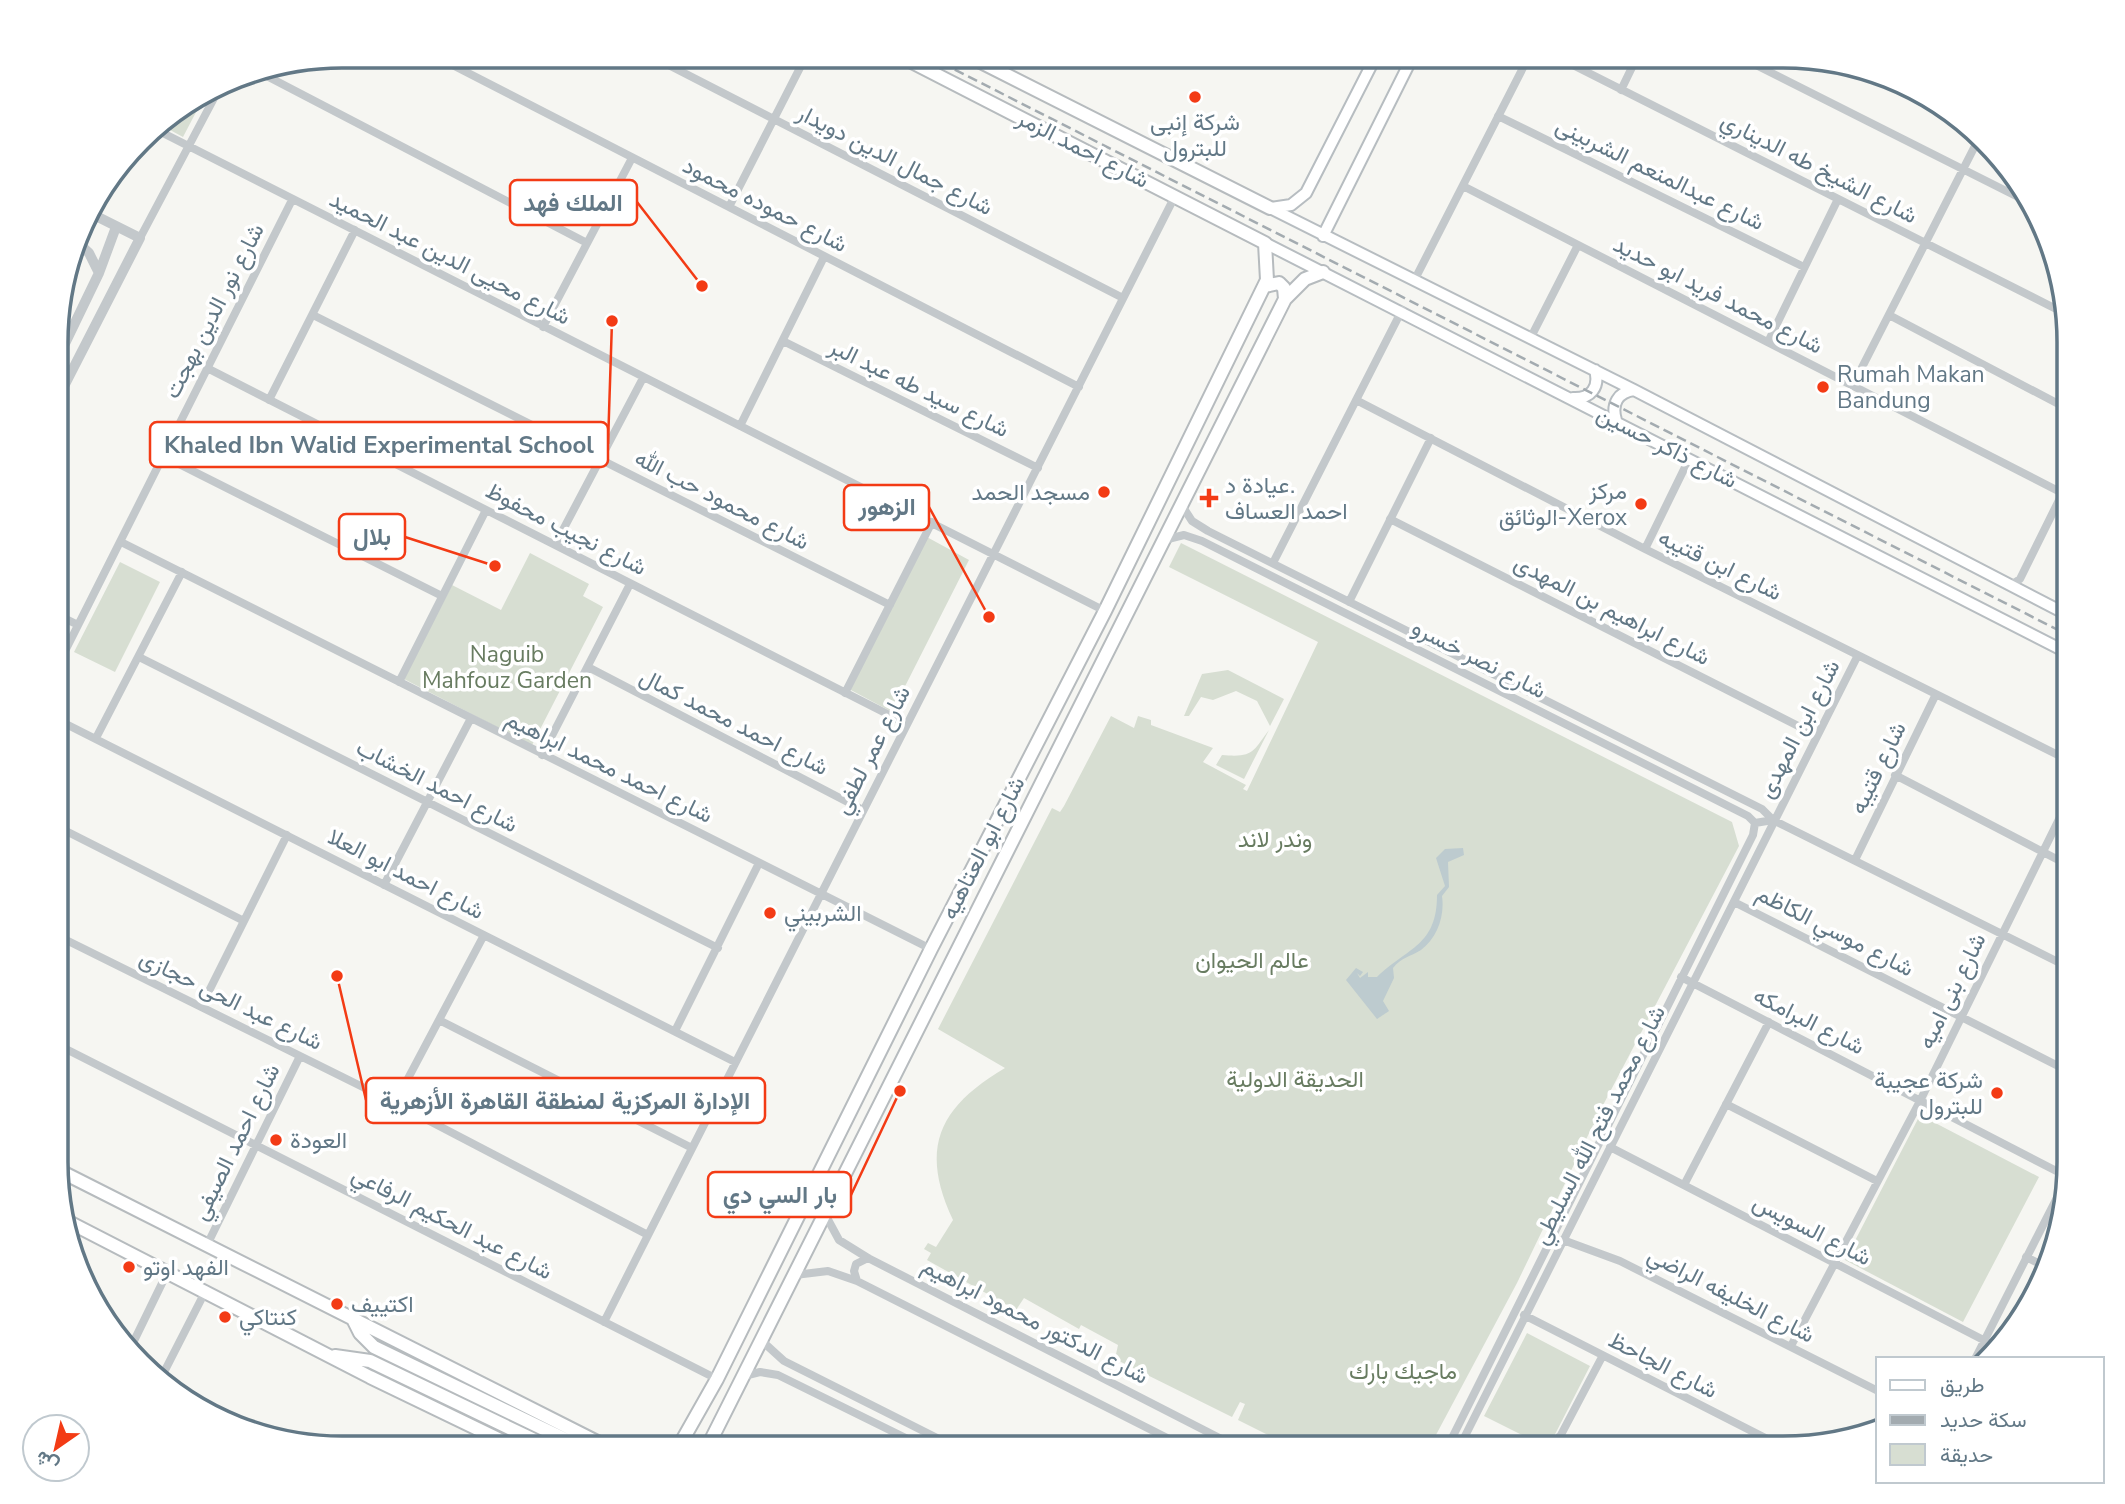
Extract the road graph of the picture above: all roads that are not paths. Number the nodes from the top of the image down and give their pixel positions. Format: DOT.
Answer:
graph roads {
  1 [pos="459,68"];
  2 [pos="673,68"];
  3 [pos="800,68"];
  4 [pos="925,68"];
  5 [pos="993,68"];
  6 [pos="1370,68"];
  7 [pos="1407,68"];
  8 [pos="1523,68"];
  9 [pos="1577,68"];
  10 [pos="1632,68"];
  11 [pos="1762,68"];
  12 [pos="271,78"];
  13 [pos="1621,90"];
  14 [pos="213,100"];
  15 [pos="1498,116"];
  16 [pos="773,119"];
  17 [pos="164,134"];
  18 [pos="1975,146"];
  19 [pos="190,147"];
  20 [pos="632,158"];
  21 [pos="1963,169"];
  22 [pos="1463,186"];
  23 [pos="1175,195"];
  24 [pos="2015,196"];
  25 [pos="1838,199"];
  26 [pos="292,200"];
  27 [pos="729,207"];
  28 [pos="1270,208"];
  29 [pos="98,217"];
  30 [pos="116,227"];
  31 [pos="355,230"];
  32 [pos="1324,236"];
  33 [pos="140,239"];
  34 [pos="587,243"];
  35 [pos="1265,243"];
  36 [pos="1925,243"];
  37 [pos="1578,245"];
  38 [pos="85,249"];
  39 [pos="824,257"];
  40 [pos="1804,267"];
  41 [pos="1323,272"];
  42 [pos="99,273"];
  43 [pos="1414,281"];
  44 [pos="1265,286"];
  45 [pos="1123,298"];
  46 [pos="1285,299"];
  47 [pos="2054,308"];
  48 [pos="1402,310"];
  49 [pos="313,315"];
  50 [pos="1889,315"];
  51 [pos="543,327"];
  52 [pos="68,337"];
  53 [pos="1530,339"];
  54 [pos="783,341"];
  55 [pos="1768,342"];
  56 [pos="207,368"];
  57 [pos="1595,370"];
  58 [pos="643,378"];
  59 [pos="68,379"];
  60 [pos="1853,385"];
  61 [pos="1079,387"];
  62 [pos="1634,390"];
  63 [pos="1573,398"];
  64 [pos="269,400"];
  65 [pos="1356,400"];
  66 [pos="2057,403"];
  67 [pos="1616,420"];
  68 [pos="740,426"];
  69 [pos="1431,438"];
  70 [pos="163,456"];
  71 [pos="600,459"];
  72 [pos="1689,459"];
  73 [pos="1038,468"];
  74 [pos="2057,489"];
  75 [pos="1181,504"];
  76 [pos="486,510"];
  77 [pos="2057,511"];
  78 [pos="1390,519"];
  79 [pos="933,522"];
  80 [pos="1208,531"];
  81 [pos="1164,540"];
  82 [pos="1202,541"];
  83 [pos="121,542"];
  84 [pos="555,545"];
  85 [pos="1645,550"];
  86 [pos="994,554"];
  87 [pos="1273,563"];
  88 [pos="182,572"];
  89 [pos="630,584"];
  90 [pos="2011,585"];
  91 [pos="442,596"];
  92 [pos="1349,601"];
  93 [pos="890,605"];
  94 [pos="2057,609"];
  95 [pos="1105,611"];
  96 [pos="68,620"];
  97 [pos="78,625"];
  98 [pos="68,645"];
  99 [pos="2057,647"];
  100 [pos="1858,655"];
  101 [pos="139,657"];
  102 [pos="587,667"];
  103 [pos="399,682"];
  104 [pos="845,693"];
  105 [pos="1936,694"];
  106 [pos="470,720"];
  107 [pos="907,724"];
  108 [pos="68,725"];
  109 [pos="1816,735"];
  110 [pos="96,738"];
  111 [pos="2057,754"];
  112 [pos="542,755"];
  113 [pos="1895,775"];
  114 [pos="428,803"];
  115 [pos="1755,806"];
  116 [pos="863,810"];
  117 [pos="1779,813"];
  118 [pos="1748,816"];
  119 [pos="1773,820"];
  120 [pos="2057,823"];
  121 [pos="1755,824"];
  122 [pos="1785,826"];
  123 [pos="68,832"];
  124 [pos="286,835"];
  125 [pos="2043,852"];
  126 [pos="2057,859"];
  127 [pos="1855,860"];
  128 [pos="759,863"];
  129 [pos="384,885"];
  130 [pos="821,895"];
  131 [pos="1734,902"];
  132 [pos="244,921"];
  133 [pos="2001,933"];
  134 [pos="484,935"];
  135 [pos="68,941"];
  136 [pos="718,948"];
  137 [pos="931,949"];
  138 [pos="2057,961"];
  139 [pos="1681,977"];
  140 [pos="1693,984"];
  141 [pos="201,1007"];
  142 [pos="1961,1016"];
  143 [pos="439,1020"];
  144 [pos="1769,1022"];
  145 [pos="675,1031"];
  146 [pos="68,1050"];
  147 [pos="300,1056"];
  148 [pos="735,1062"];
  149 [pos="2057,1065"];
  150 [pos="1920,1101"];
  151 [pos="396,1104"];
  152 [pos="1726,1104"];
  153 [pos="256,1145"];
  154 [pos="1610,1147"];
  155 [pos="692,1148"];
  156 [pos="2056,1171"];
  157 [pos="69,1175"];
  158 [pos="1877,1181"];
  159 [pos="1684,1185"];
  160 [pos="2053,1207"];
  161 [pos="826,1216"];
  162 [pos="76,1226"];
  163 [pos="648,1235"];
  164 [pos="1563,1240"];
  165 [pos="206,1245"];
  166 [pos="868,1258"];
  167 [pos="2026,1258"];
  168 [pos="1834,1262"];
  169 [pos="2037,1263"];
  170 [pos="168,1271"];
  171 [pos="795,1275"];
  172 [pos="857,1281"];
  173 [pos="206,1290"];
  174 [pos="1524,1315"];
  175 [pos="353,1319"];
  176 [pos="604,1322"];
  177 [pos="1984,1340"];
  178 [pos="134,1341"];
  179 [pos="762,1341"];
  180 [pos="1989,1343"];
  181 [pos="1791,1346"];
  182 [pos="331,1356"];
  183 [pos="1602,1357"];
  184 [pos="1976,1357"];
  185 [pos="783,1361"];
  186 [pos="165,1371"];
  187 [pos="778,1375"];
  188 [pos="744,1376"];
  189 [pos="717,1380"];
  190 [pos="1876,1390"];
  191 [pos="493,1436"];
  192 [pos="526,1436"];
  193 [pos="560,1436"];
  194 [pos="585,1436"];
  195 [pos="684,1436"];
  196 [pos="713,1436"];
  197 [pos="902,1436"];
  198 [pos="933,1436"];
  199 [pos="1162,1436"];
  200 [pos="1216,1436"];
  201 [pos="1453,1436"];
  202 [pos="1465,1436"];
  203 [pos="1560,1436"];
  204 [pos="1761,1436"];
  1 -- 20 [label="street, شارع حموده محمود"];
  2 -- 16 [label="street, شارع جمال الدين دويدار"];
  3 -- 16 [label="street"];
  4 -- 23 [label="main road, شارع احمد الزمر"];
  5 -- 28 [label="main road, شارع احمد الزمر"];
  6 -- 28 [label="main road"];
  7 -- 32 [label="main road"];
  8 -- 15 [label="street"];
  9 -- 13 [label="street, شارع الشيخ طه الديناري"];
  10 -- 13 [label="street"];
  11 -- 21 [label="street"];
  12 -- 34 [label="street"];
  13 -- 25 [label="street, شارع الشيخ طه الديناري"];
  14 -- 19 [label="street"];
  15 -- 22 [label="street"];
  15 -- 40 [label="street, شارع عبدالمنعم الشربينى"];
  16 -- 27 [label="street"];
  16 -- 45 [label="street, شارع جمال الدين دويدار"];
  17 -- 19 [label="street, شارع محيى الدين عبد الحميد"];
  18 -- 21 [label="street"];
  19 -- 26 [label="street, شارع محيى الدين عبد الحميد"];
  19 -- 33 [label="street"];
  20 -- 27 [label="street, شارع حموده محمود"];
  20 -- 34 [label="street"];
  21 -- 24 [label="street"];
  21 -- 36 [label="street"];
  22 -- 37 [label="street, شارع محمد فريد ابو حديد"];
  22 -- 43 [label="street"];
  23 -- 35 [label="main road, شارع احمد الزمر"];
  23 -- 45 [label="street, شارع عمر لطفي"];
  25 -- 36 [label="street, شارع الشيخ طه الديناري"];
  25 -- 40 [label="street"];
  26 -- 31 [label="street, شارع محيى الدين عبد الحميد"];
  26 -- 56 [label="street, شارع نور الدين بهجت"];
  27 -- 39 [label="street, شارع حموده محمود"];
  28 -- 32 [label="main road, شارع ذاكر حسين"];
  29 -- 30 [label="street"];
  30 -- 33 [label="street"];
  30 -- 42 [label="street"];
  31 -- 49 [label="street"];
  31 -- 51 [label="street, شارع محيى الدين عبد الحميد"];
  32 -- 43 [label="main road, شارع ذاكر حسين"];
  33 -- 59 [label="street"];
  34 -- 51 [label="street"];
  35 -- 41 [label="main road, شارع ذاكر حسين"];
  35 -- 44 [label="main road, شارع ابو العتاهيه"];
  36 -- 47 [label="street, شارع الشيخ طه الديناري"];
  36 -- 50 [label="street"];
  37 -- 53 [label="street"];
  37 -- 55 [label="street, شارع محمد فريد ابو حديد"];
  38 -- 42 [label="street"];
  39 -- 54 [label="street"];
  39 -- 61 [label="street, شارع حموده محمود"];
  40 -- 55 [label="street"];
  41 -- 46 [label="main road, شارع ابو العتاهيه"];
  41 -- 48 [label="main road, شارع ذاكر حسين"];
  42 -- 52 [label="street"];
  43 -- 53 [label="main road, شارع ذاكر حسين"];
  44 -- 46 [label="main road"];
  44 -- 95 [label="main road, شارع ابو العتاهيه"];
  45 -- 61 [label="street, شارع عمر لطفي"];
  46 -- 75 [label="main road, شارع ابو العتاهيه"];
  48 -- 63 [label="main road, شارع ذاكر حسين"];
  48 -- 65 [label="street"];
  49 -- 64 [label="street"];
  49 -- 71 [label="street, شارع محمود حب الله"];
  50 -- 60 [label="street"];
  50 -- 66 [label="street"];
  51 -- 58 [label="street, شارع محيى الدين عبد الحميد"];
  53 -- 57 [label="main road, شارع ذاكر حسين"];
  54 -- 68 [label="street"];
  54 -- 73 [label="street, شارع سيد طه عبد البر"];
  55 -- 60 [label="street, شارع محمد فريد ابو حديد"];
  56 -- 64 [label="street, شارع نجيب محفوظ"];
  56 -- 70 [label="street, شارع نور الدين بهجت"];
  57 -- 62 [label="main road, شارع ذاكر حسين"];
  57 -- 63 [label="main road"];
  58 -- 68 [label="street, شارع محيى الدين عبد الحميد"];
  58 -- 71 [label="street"];
  60 -- 74 [label="street, شارع محمد فريد ابو حديد"];
  61 -- 73 [label="street, شارع عمر لطفي"];
  62 -- 67 [label="main road"];
  62 -- 90 [label="main road, شارع ذاكر حسين"];
  63 -- 67 [label="main road, شارع ذاكر حسين"];
  64 -- 76 [label="street, شارع نجيب محفوظ"];
  65 -- 69 [label="street, شارع ابن قتيبه"];
  65 -- 87 [label="street"];
  67 -- 72 [label="main road, شارع ذاكر حسين"];
  68 -- 79 [label="street, شارع محيى الدين عبد الحميد"];
  69 -- 78 [label="street"];
  69 -- 85 [label="street, شارع ابن قتيبه"];
  70 -- 83 [label="street, شارع نور الدين بهجت"];
  70 -- 91 [label="street"];
  71 -- 84 [label="street"];
  71 -- 93 [label="street, شارع محمود حب الله"];
  72 -- 85 [label="street"];
  72 -- 99 [label="main road, شارع ذاكر حسين"];
  73 -- 86 [label="street, شارع عمر لطفي"];
  75 -- 80 [label="street, شارع نصر خسرو"];
  75 -- 81 [label="main road, شارع ابو العتاهيه"];
  76 -- 84 [label="street, شارع نجيب محفوظ"];
  76 -- 91 [label="street"];
  77 -- 90 [label="street"];
  78 -- 92 [label="street"];
  78 -- 109 [label="street, شارع ابراهيم بن المهدى"];
  79 -- 86 [label="street, شارع محيى الدين عبد الحميد"];
  79 -- 93 [label="street"];
  80 -- 82 [label="street"];
  80 -- 87 [label="street, شارع نصر خسرو"];
  81 -- 82 [label="street, شارع نصر خسرو"];
  81 -- 161 [label="main road, شارع ابو العتاهيه"];
  82 -- 118 [label="street, شارع نصر خسرو"];
  83 -- 88 [label="street, شارع احمد محمد ابراهيم"];
  83 -- 97 [label="street, شارع نور الدين بهجت"];
  84 -- 89 [label="street, شارع نجيب محفوظ"];
  85 -- 100 [label="street, شارع ابن قتيبه"];
  86 -- 95 [label="street, شارع محيى الدين عبد الحميد"];
  86 -- 107 [label="street, شارع عمر لطفي"];
  87 -- 92 [label="street, شارع نصر خسرو"];
  88 -- 101 [label="street"];
  88 -- 103 [label="street, شارع احمد محمد ابراهيم"];
  89 -- 102 [label="street"];
  89 -- 104 [label="street, شارع نجيب محفوظ"];
  90 -- 94 [label="main road, شارع ذاكر حسين"];
  91 -- 103 [label="street"];
  92 -- 115 [label="street, شارع نصر خسرو"];
  93 -- 104 [label="street"];
  95 -- 137 [label="main road, شارع ابو العتاهيه"];
  96 -- 97 [label="street"];
  97 -- 98 [label="street, شارع نور الدين بهجت"];
  100 -- 105 [label="street, شارع ابن قتيبه"];
  100 -- 109 [label="street, شارع ابن المهدى"];
  101 -- 110 [label="street"];
  101 -- 114 [label="street, شارع احمد الخشاب"];
  102 -- 112 [label="street"];
  102 -- 116 [label="street, شارع احمد محمد كمال"];
  103 -- 106 [label="street, شارع احمد محمد ابراهيم"];
  104 -- 107 [label="street, شارع نجيب محفوظ"];
  105 -- 111 [label="street, شارع ابن قتيبه"];
  105 -- 113 [label="street, شارع قتيبه"];
  106 -- 112 [label="street, شارع احمد محمد ابراهيم"];
  106 -- 114 [label="street"];
  107 -- 116 [label="street, شارع عمر لطفي"];
  108 -- 110 [label="street, شارع احمد ابو العلا"];
  109 -- 117 [label="street, شارع ابن المهدى"];
  110 -- 124 [label="street, شارع احمد ابو العلا"];
  112 -- 128 [label="street, شارع احمد محمد ابراهيم"];
  113 -- 125 [label="street"];
  113 -- 127 [label="street, شارع قتيبه"];
  114 -- 129 [label="street"];
  114 -- 136 [label="street, شارع احمد الخشاب"];
  115 -- 118 [label="street"];
  115 -- 119 [label="street, شارع نصر خسرو"];
  116 -- 130 [label="street, شارع عمر لطفي"];
  117 -- 119 [label="street, شارع ابن المهدى"];
  117 -- 122 [label="street"];
  118 -- 121 [label="street, شارع نصر خسرو"];
  119 -- 121 [label="street"];
  119 -- 122 [label="street, شارع نصر خسرو"];
  119 -- 131 [label="street, شارع محمد فتح الله السليطي"];
  120 -- 125 [label="street, شارع بنى اميه"];
  121 -- 139 [label="street, شارع محمد فتح الله السليطي"];
  122 -- 127 [label="street, شارع نصر خسرو"];
  123 -- 132 [label="street"];
  124 -- 129 [label="street, شارع احمد ابو العلا"];
  124 -- 132 [label="street"];
  125 -- 126 [label="street"];
  125 -- 133 [label="street, شارع بنى اميه"];
  127 -- 133 [label="street, شارع نصر خسرو"];
  128 -- 130 [label="street, شارع احمد محمد ابراهيم"];
  128 -- 136 [label="street"];
  129 -- 134 [label="street, شارع احمد ابو العلا"];
  130 -- 137 [label="street, شارع احمد محمد ابراهيم"];
  130 -- 148 [label="street, شارع عمر لطفي"];
  131 -- 140 [label="street, شارع محمد فتح الله السليطي"];
  131 -- 142 [label="street, شارع موسي الكاظم"];
  132 -- 141 [label="street"];
  133 -- 138 [label="street, شارع نصر خسرو"];
  133 -- 142 [label="street, شارع بنى اميه"];
  134 -- 143 [label="street"];
  134 -- 145 [label="street, شارع احمد ابو العلا"];
  135 -- 141 [label="street, شارع عبد الحى حجازى"];
  136 -- 145 [label="street"];
  137 -- 189 [label="main road, شارع ابو العتاهيه"];
  139 -- 140 [label="street, شارع البرامكه"];
  139 -- 201 [label="street, شارع محمد فتح الله السليطي"];
  140 -- 144 [label="street, شارع البرامكه"];
  140 -- 154 [label="street, شارع محمد فتح الله السليطي"];
  141 -- 147 [label="street, شارع عبد الحى حجازى"];
  142 -- 149 [label="street, شارع موسي الكاظم"];
  142 -- 150 [label="street, شارع بنى اميه"];
  143 -- 151 [label="street"];
  143 -- 155 [label="street"];
  144 -- 150 [label="street, شارع البرامكه"];
  144 -- 152 [label="street"];
  145 -- 148 [label="street, شارع احمد ابو العلا"];
  146 -- 153 [label="street, شارع عبد الحكيم الرفاعي"];
  147 -- 151 [label="street, شارع عبد الحى حجازى"];
  147 -- 153 [label="street, شارع احمد الصيفي"];
  148 -- 155 [label="street, شارع عمر لطفي"];
  150 -- 156 [label="street, شارع البرامكه"];
  150 -- 158 [label="street, شارع بنى اميه"];
  151 -- 163 [label="street, شارع عبد الحى حجازى"];
  152 -- 158 [label="street"];
  152 -- 159 [label="street"];
  153 -- 165 [label="street, شارع احمد الصيفي"];
  153 -- 176 [label="street, شارع عبد الحكيم الرفاعي"];
  154 -- 159 [label="street, شارع السويس"];
  154 -- 164 [label="street, شارع محمد فتح الله السليطي"];
  155 -- 163 [label="street, شارع عمر لطفي"];
  157 -- 165 [label="main road"];
  158 -- 168 [label="street, شارع بنى اميه"];
  159 -- 168 [label="street, شارع السويس"];
  160 -- 167 [label="street"];
  161 -- 166 [label="street, شارع الدكتور محمود ابراهيم"];
  161 -- 171 [label="main road, شارع ابو العتاهيه"];
  162 -- 170 [label="main road"];
  163 -- 176 [label="street, شارع عمر لطفي"];
  164 -- 174 [label="street, شارع محمد فتح الله السليطي"];
  164 -- 181 [label="street, شارع الخليفه الراضي"];
  165 -- 175 [label="main road"];
  166 -- 172 [label="street"];
  166 -- 200 [label="street, شارع الدكتور محمود ابراهيم"];
  167 -- 169 [label="street"];
  167 -- 177 [label="street"];
  168 -- 177 [label="street, شارع السويس"];
  168 -- 181 [label="street, شارع بنى اميه"];
  170 -- 173 [label="main road"];
  170 -- 178 [label="street"];
  171 -- 172 [label="street, شارع الدكتور محمود ابراهيم"];
  171 -- 179 [label="main road, شارع ابو العتاهيه"];
  172 -- 199 [label="street, شارع الدكتور محمود ابراهيم"];
  173 -- 182 [label="main road"];
  173 -- 186 [label="street"];
  174 -- 183 [label="street, شارع الجاحظ"];
  174 -- 202 [label="street, شارع محمد فتح الله السليطي"];
  175 -- 193 [label="main road"];
  175 -- 194 [label="main road"];
  176 -- 189 [label="street, شارع عبد الحكيم الرفاعي"];
  177 -- 180 [label="street, شارع السويس"];
  177 -- 184 [label="street"];
  179 -- 185 [label="street"];
  179 -- 188 [label="main road, شارع ابو العتاهيه"];
  181 -- 190 [label="street, شارع الخليفه الراضي"];
  182 -- 191 [label="main road"];
  182 -- 192 [label="main road"];
  183 -- 203 [label="street"];
  183 -- 204 [label="street, شارع الجاحظ"];
  185 -- 187 [label="street"];
  185 -- 198 [label="street"];
  187 -- 188 [label="street"];
  187 -- 197 [label="street"];
  188 -- 196 [label="main road, شارع ابو العتاهيه"];
  189 -- 195 [label="main road, شارع ابو العتاهيه"];
}
